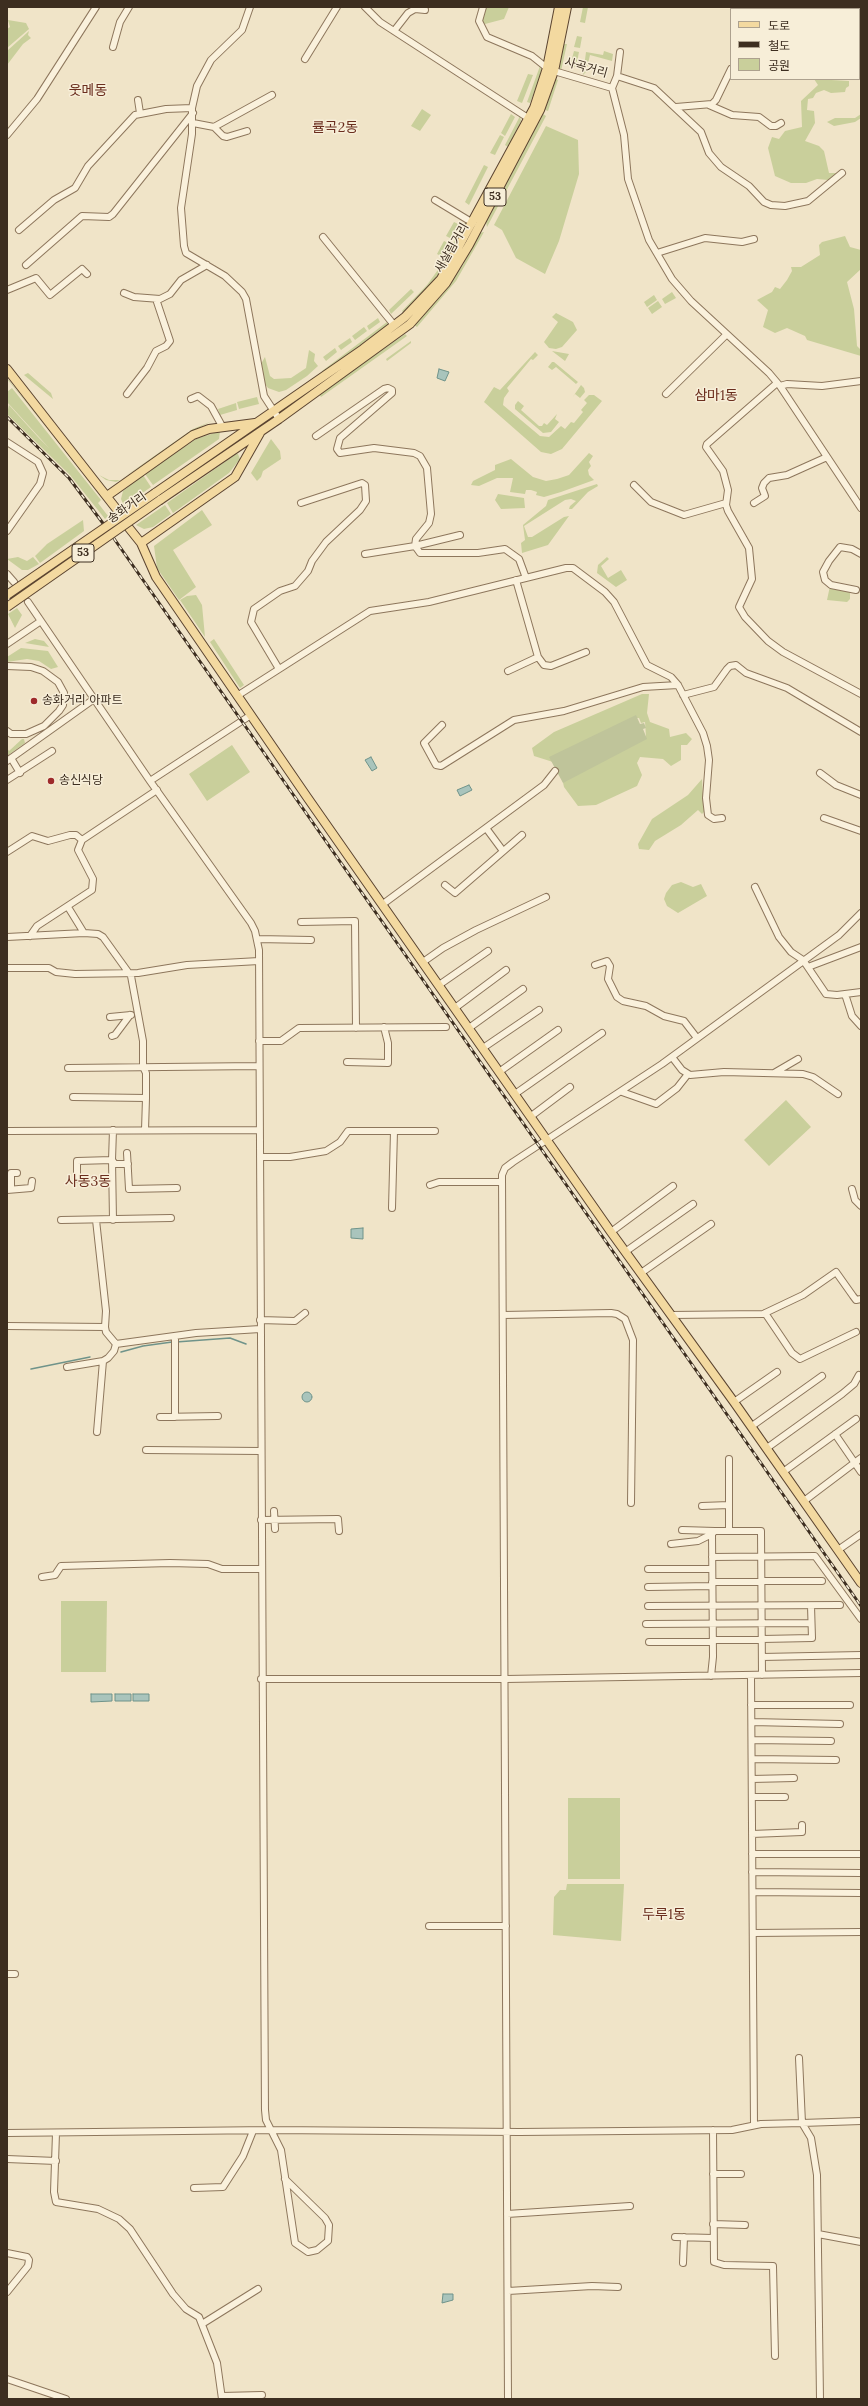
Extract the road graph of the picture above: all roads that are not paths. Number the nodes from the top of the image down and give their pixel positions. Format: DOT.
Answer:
graph roads {
  1 [pos="96,7"];
  2 [pos="128,7"];
  3 [pos="250,7"];
  4 [pos="337,7"];
  5 [pos="365,7"];
  6 [pos="483,7"];
  7 [pos="559,7"];
  8 [pos="567,7"];
  9 [pos="426,10"];
  10 [pos="394,31"];
  11 [pos="113,47"];
  12 [pos="620,52"];
  13 [pos="305,59"];
  14 [pos="550,70"];
  15 [pos="730,71"];
  16 [pos="617,76"];
  17 [pos="612,88"];
  18 [pos="272,95"];
  19 [pos="138,100"];
  20 [pos="709,105"];
  21 [pos="676,107"];
  22 [pos="192,110"];
  23 [pos="140,113"];
  24 [pos="528,118"];
  25 [pos="781,123"];
  26 [pos="193,124"];
  27 [pos="214,127"];
  28 [pos="247,131"];
  29 [pos="7,135"];
  30 [pos="842,173"];
  31 [pos="434,200"];
  32 [pos="473,223"];
  33 [pos="19,230"];
  34 [pos="323,237"];
  35 [pos="754,239"];
  36 [pos="657,252"];
  37 [pos="26,265"];
  38 [pos="207,265"];
  39 [pos="87,274"];
  40 [pos="7,290"];
  41 [pos="124,293"];
  42 [pos="156,299"];
  43 [pos="394,325"];
  44 [pos="726,335"];
  45 [pos="7,369"];
  46 [pos="861,382"];
  47 [pos="779,385"];
  48 [pos="127,394"];
  49 [pos="666,394"];
  50 [pos="191,399"];
  51 [pos="273,411"];
  52 [pos="279,419"];
  53 [pos="256,423"];
  54 [pos="222,426"];
  55 [pos="261,431"];
  56 [pos="316,436"];
  57 [pos="230,441"];
  58 [pos="7,442"];
  59 [pos="237,448"];
  60 [pos="828,457"];
  61 [pos="246,459"];
  62 [pos="634,485"];
  63 [pos="107,496"];
  64 [pos="158,496"];
  65 [pos="301,503"];
  66 [pos="726,503"];
  67 [pos="754,503"];
  68 [pos="861,508"];
  69 [pos="118,511"];
  70 [pos="130,528"];
  71 [pos="7,530"];
  72 [pos="460,535"];
  73 [pos="141,543"];
  74 [pos="415,546"];
  75 [pos="365,554"];
  76 [pos="861,554"];
  77 [pos="7,574"];
  78 [pos="526,578"];
  79 [pos="516,580"];
  80 [pos="14,582"];
  81 [pos="856,590"];
  82 [pos="7,595"];
  83 [pos="28,602"];
  84 [pos="7,607"];
  85 [pos="41,621"];
  86 [pos="7,644"];
  87 [pos="586,652"];
  88 [pos="538,657"];
  89 [pos="7,666"];
  90 [pos="279,669"];
  91 [pos="508,671"];
  92 [pos="678,685"];
  93 [pos="861,694"];
  94 [pos="683,695"];
  95 [pos="237,696"];
  96 [pos="94,699"];
  97 [pos="251,715"];
  98 [pos="44,726"];
  99 [pos="442,726"];
  100 [pos="7,731"];
  101 [pos="861,732"];
  102 [pos="47,733"];
  103 [pos="52,751"];
  104 [pos="9,760"];
  105 [pos="555,771"];
  106 [pos="20,773"];
  107 [pos="820,773"];
  108 [pos="7,780"];
  109 [pos="150,781"];
  110 [pos="157,790"];
  111 [pos="861,794"];
  112 [pos="722,818"];
  113 [pos="824,818"];
  114 [pos="486,828"];
  115 [pos="861,831"];
  116 [pos="522,835"];
  117 [pos="82,840"];
  118 [pos="503,851"];
  119 [pos="7,852"];
  120 [pos="445,885"];
  121 [pos="755,887"];
  122 [pos="546,897"];
  123 [pos="383,904"];
  124 [pos="68,907"];
  125 [pos="861,913"];
  126 [pos="301,922"];
  127 [pos="84,933"];
  128 [pos="30,936"];
  129 [pos="7,938"];
  130 [pos="257,939"];
  131 [pos="310,940"];
  132 [pos="861,947"];
  133 [pos="488,952"];
  134 [pos="803,960"];
  135 [pos="259,961"];
  136 [pos="423,962"];
  137 [pos="595,965"];
  138 [pos="808,967"];
  139 [pos="7,968"];
  140 [pos="506,970"];
  141 [pos="128,972"];
  142 [pos="439,985"];
  143 [pos="523,989"];
  144 [pos="861,992"];
  145 [pos="845,994"];
  146 [pos="455,1008"];
  147 [pos="538,1010"];
  148 [pos="138,1013"];
  149 [pos="130,1015"];
  150 [pos="110,1017"];
  151 [pos="861,1026"];
  152 [pos="384,1027"];
  153 [pos="446,1027"];
  154 [pos="356,1028"];
  155 [pos="469,1028"];
  156 [pos="558,1030"];
  157 [pos="602,1033"];
  158 [pos="112,1036"];
  159 [pos="697,1038"];
  160 [pos="259,1041"];
  161 [pos="483,1048"];
  162 [pos="672,1056"];
  163 [pos="798,1059"];
  164 [pos="347,1062"];
  165 [pos="259,1066"];
  166 [pos="143,1067"];
  167 [pos="68,1068"];
  168 [pos="499,1072"];
  169 [pos="688,1074"];
  170 [pos="770,1074"];
  171 [pos="570,1087"];
  172 [pos="622,1092"];
  173 [pos="515,1094"];
  174 [pos="838,1094"];
  175 [pos="73,1097"];
  176 [pos="146,1098"];
  177 [pos="530,1117"];
  178 [pos="113,1130"];
  179 [pos="145,1130"];
  180 [pos="259,1130"];
  181 [pos="7,1131"];
  182 [pos="394,1131"];
  183 [pos="435,1131"];
  184 [pos="548,1141"];
  185 [pos="127,1153"];
  186 [pos="260,1157"];
  187 [pos="112,1160"];
  188 [pos="128,1164"];
  189 [pos="16,1173"];
  190 [pos="77,1179"];
  191 [pos="32,1182"];
  192 [pos="501,1182"];
  193 [pos="430,1185"];
  194 [pos="673,1186"];
  195 [pos="176,1188"];
  196 [pos="9,1189"];
  197 [pos="852,1189"];
  198 [pos="693,1204"];
  199 [pos="861,1206"];
  200 [pos="392,1208"];
  201 [pos="171,1218"];
  202 [pos="61,1220"];
  203 [pos="96,1220"];
  204 [pos="113,1220"];
  205 [pos="711,1224"];
  206 [pos="611,1232"];
  207 [pos="625,1252"];
  208 [pos="641,1274"];
  209 [pos="861,1299"];
  210 [pos="305,1313"];
  211 [pos="765,1313"];
  212 [pos="503,1315"];
  213 [pos="671,1315"];
  214 [pos="260,1320"];
  215 [pos="7,1326"];
  216 [pos="105,1327"];
  217 [pos="260,1329"];
  218 [pos="856,1332"];
  219 [pos="175,1340"];
  220 [pos="116,1344"];
  221 [pos="103,1361"];
  222 [pos="67,1367"];
  223 [pos="777,1372"];
  224 [pos="859,1375"];
  225 [pos="822,1376"];
  226 [pos="734,1402"];
  227 [pos="218,1416"];
  228 [pos="160,1417"];
  229 [pos="175,1417"];
  230 [pos="856,1419"];
  231 [pos="752,1426"];
  232 [pos="97,1432"];
  233 [pos="835,1434"];
  234 [pos="767,1448"];
  235 [pos="146,1450"];
  236 [pos="261,1451"];
  237 [pos="861,1458"];
  238 [pos="729,1459"];
  239 [pos="855,1463"];
  240 [pos="784,1472"];
  241 [pos="861,1472"];
  242 [pos="804,1501"];
  243 [pos="631,1503"];
  244 [pos="729,1505"];
  245 [pos="702,1506"];
  246 [pos="274,1511"];
  247 [pos="261,1520"];
  248 [pos="274,1520"];
  249 [pos="275,1529"];
  250 [pos="682,1530"];
  251 [pos="338,1531"];
  252 [pos="729,1531"];
  253 [pos="714,1532"];
  254 [pos="861,1534"];
  255 [pos="671,1544"];
  256 [pos="838,1550"];
  257 [pos="762,1556"];
  258 [pos="712,1557"];
  259 [pos="261,1569"];
  260 [pos="648,1569"];
  261 [pos="712,1569"];
  262 [pos="42,1577"];
  263 [pos="822,1581"];
  264 [pos="762,1582"];
  265 [pos="861,1583"];
  266 [pos="712,1584"];
  267 [pos="648,1587"];
  268 [pos="840,1605"];
  269 [pos="648,1606"];
  270 [pos="712,1606"];
  271 [pos="762,1606"];
  272 [pos="811,1606"];
  273 [pos="861,1620"];
  274 [pos="646,1624"];
  275 [pos="712,1624"];
  276 [pos="762,1624"];
  277 [pos="811,1624"];
  278 [pos="762,1639"];
  279 [pos="713,1641"];
  280 [pos="649,1642"];
  281 [pos="861,1655"];
  282 [pos="762,1657"];
  283 [pos="861,1673"];
  284 [pos="762,1675"];
  285 [pos="711,1676"];
  286 [pos="751,1676"];
  287 [pos="261,1679"];
  288 [pos="506,1679"];
  289 [pos="751,1704"];
  290 [pos="850,1705"];
  291 [pos="752,1722"];
  292 [pos="840,1724"];
  293 [pos="752,1740"];
  294 [pos="831,1741"];
  295 [pos="752,1759"];
  296 [pos="836,1760"];
  297 [pos="794,1778"];
  298 [pos="752,1779"];
  299 [pos="752,1797"];
  300 [pos="785,1797"];
  301 [pos="802,1824"];
  302 [pos="752,1834"];
  303 [pos="752,1854"];
  304 [pos="860,1854"];
  305 [pos="752,1872"];
  306 [pos="861,1873"];
  307 [pos="753,1892"];
  308 [pos="861,1893"];
  309 [pos="429,1926"];
  310 [pos="506,1926"];
  311 [pos="861,1932"];
  312 [pos="753,1933"];
  313 [pos="7,1974"];
  314 [pos="15,1974"];
  315 [pos="799,2058"];
  316 [pos="861,2121"];
  317 [pos="802,2123"];
  318 [pos="754,2125"];
  319 [pos="271,2130"];
  320 [pos="713,2130"];
  321 [pos="253,2132"];
  322 [pos="506,2132"];
  323 [pos="7,2133"];
  324 [pos="56,2133"];
  325 [pos="7,2159"];
  326 [pos="56,2162"];
  327 [pos="713,2174"];
  328 [pos="741,2174"];
  329 [pos="285,2179"];
  330 [pos="194,2188"];
  331 [pos="630,2206"];
  332 [pos="507,2214"];
  333 [pos="713,2224"];
  334 [pos="745,2225"];
  335 [pos="818,2234"];
  336 [pos="675,2237"];
  337 [pos="684,2237"];
  338 [pos="713,2238"];
  339 [pos="861,2242"];
  340 [pos="7,2253"];
  341 [pos="683,2263"];
  342 [pos="618,2287"];
  343 [pos="258,2289"];
  344 [pos="508,2291"];
  345 [pos="7,2292"];
  346 [pos="202,2324"];
  347 [pos="775,2356"];
  348 [pos="7,2379"];
  349 [pos="262,2395"];
  350 [pos="222,2397"];
  351 [pos="66,2399"];
  352 [pos="508,2399"];
  353 [pos="820,2399"];
  1 -- 29 [label="street"];
  2 -- 11 [label="street"];
  3 -- 22 [label="street"];
  4 -- 13 [label="street"];
  5 -- 10 [label="street"];
  6 -- 14 [label="street"];
  7 -- 14 [label="main road, 새살림거리 / 53"];
  8 -- 14 [label="main road, 새살림거리 / 53"];
  9 -- 10 [label="street"];
  10 -- 24 [label="street"];
  12 -- 16 [label="street"];
  14 -- 17 [label="street, 사곡거리"];
  14 -- 24 [label="main road, 새살림거리 / 53"];
  14 -- 52 [label="main road, 새살림거리 / 53"];
  15 -- 20 [label="street"];
  16 -- 17 [label="street"];
  16 -- 21 [label="street"];
  17 -- 36 [label="street"];
  18 -- 27 [label="street"];
  19 -- 23 [label="street"];
  20 -- 21 [label="street"];
  20 -- 25 [label="street"];
  21 -- 30 [label="street"];
  22 -- 23 [label="street"];
  22 -- 26 [label="street"];
  22 -- 37 [label="street"];
  23 -- 33 [label="street"];
  24 -- 32 [label="main road, 새살림거리 / 53"];
  26 -- 27 [label="street"];
  26 -- 38 [label="street"];
  27 -- 28 [label="street"];
  31 -- 32 [label="street"];
  32 -- 43 [label="main road, 새살림거리 / 53"];
  34 -- 43 [label="street"];
  35 -- 36 [label="street"];
  36 -- 44 [label="street"];
  38 -- 42 [label="street"];
  38 -- 51 [label="street"];
  39 -- 40 [label="street"];
  41 -- 42 [label="street"];
  42 -- 48 [label="street"];
  43 -- 51 [label="main road, 새살림거리 / 53"];
  44 -- 47 [label="street"];
  44 -- 49 [label="street"];
  45 -- 63 [label="main road"];
  46 -- 47 [label="street"];
  47 -- 60 [label="street"];
  47 -- 66 [label="street"];
  50 -- 54 [label="street"];
  51 -- 52 [label="street"];
  51 -- 53 [label="main road, 새살림거리 / 53"];
  52 -- 55 [label="main road, 새살림거리 / 53"];
  53 -- 54 [label="main road"];
  53 -- 57 [label="main road, 송화거리 / 53"];
  54 -- 57 [label="main road"];
  54 -- 63 [label="main road"];
  55 -- 59 [label="main road, 송화거리 / 53"];
  55 -- 61 [label="main road"];
  56 -- 74 [label="street"];
  57 -- 64 [label="main road, 송화거리 / 53"];
  58 -- 71 [label="street"];
  59 -- 61 [label="main road"];
  59 -- 64 [label="main road, 송화거리 / 53"];
  60 -- 67 [label="street"];
  60 -- 68 [label="street"];
  61 -- 73 [label="main road"];
  62 -- 66 [label="street"];
  63 -- 69 [label="main road"];
  64 -- 82 [label="main road, 송화거리 / 53, bridge"];
  64 -- 84 [label="main road, 송화거리 / 53, bridge"];
  65 -- 90 [label="street"];
  66 -- 93 [label="street"];
  70 -- 73 [label="main road"];
  72 -- 74 [label="street"];
  73 -- 95 [label="main road"];
  74 -- 75 [label="street"];
  74 -- 78 [label="street"];
  76 -- 81 [label="street"];
  77 -- 80 [label="street"];
  78 -- 79 [label="street"];
  78 -- 92 [label="street"];
  79 -- 88 [label="street"];
  79 -- 90 [label="street"];
  83 -- 85 [label="street"];
  85 -- 86 [label="street"];
  85 -- 96 [label="street"];
  87 -- 88 [label="street"];
  88 -- 91 [label="street"];
  89 -- 98 [label="street"];
  90 -- 95 [label="street"];
  92 -- 94 [label="street"];
  92 -- 99 [label="street"];
  94 -- 101 [label="street"];
  94 -- 112 [label="street"];
  95 -- 97 [label="main road"];
  96 -- 102 [label="street"];
  96 -- 109 [label="street"];
  97 -- 109 [label="street"];
  97 -- 123 [label="main road"];
  98 -- 100 [label="street"];
  98 -- 102 [label="street"];
  102 -- 104 [label="street"];
  103 -- 106 [label="street"];
  104 -- 106 [label="street"];
  105 -- 114 [label="street"];
  106 -- 108 [label="street"];
  107 -- 111 [label="street"];
  109 -- 110 [label="street"];
  110 -- 117 [label="street"];
  110 -- 130 [label="street"];
  113 -- 115 [label="street"];
  114 -- 118 [label="street"];
  114 -- 123 [label="street"];
  116 -- 118 [label="street"];
  117 -- 119 [label="street"];
  117 -- 124 [label="street"];
  118 -- 120 [label="street"];
  121 -- 134 [label="street"];
  122 -- 136 [label="street"];
  123 -- 136 [label="main road"];
  124 -- 127 [label="street"];
  124 -- 128 [label="street"];
  125 -- 134 [label="street"];
  126 -- 154 [label="street"];
  127 -- 128 [label="street"];
  127 -- 141 [label="street"];
  128 -- 129 [label="street"];
  130 -- 131 [label="street"];
  130 -- 135 [label="street"];
  132 -- 138 [label="street"];
  133 -- 142 [label="street"];
  134 -- 138 [label="street"];
  134 -- 159 [label="street"];
  135 -- 141 [label="street"];
  135 -- 160 [label="street"];
  136 -- 142 [label="main road"];
  137 -- 159 [label="street"];
  138 -- 145 [label="street"];
  139 -- 141 [label="street"];
  140 -- 146 [label="street"];
  141 -- 148 [label="street"];
  142 -- 146 [label="main road"];
  143 -- 155 [label="street"];
  144 -- 145 [label="street"];
  145 -- 151 [label="street"];
  146 -- 155 [label="main road"];
  147 -- 161 [label="street"];
  148 -- 149 [label="street"];
  148 -- 166 [label="street"];
  149 -- 150 [label="street"];
  149 -- 158 [label="street"];
  152 -- 153 [label="street"];
  152 -- 154 [label="street"];
  152 -- 164 [label="street"];
  154 -- 160 [label="street"];
  155 -- 161 [label="main road"];
  156 -- 168 [label="street"];
  157 -- 173 [label="street"];
  159 -- 162 [label="street"];
  160 -- 165 [label="street"];
  161 -- 168 [label="main road"];
  162 -- 169 [label="street"];
  162 -- 172 [label="street"];
  163 -- 170 [label="street"];
  165 -- 166 [label="street"];
  165 -- 180 [label="street"];
  166 -- 167 [label="street"];
  166 -- 176 [label="street"];
  168 -- 173 [label="main road"];
  169 -- 170 [label="street"];
  169 -- 172 [label="street"];
  170 -- 174 [label="street"];
  171 -- 177 [label="street"];
  172 -- 184 [label="street"];
  173 -- 177 [label="main road"];
  175 -- 176 [label="street"];
  176 -- 179 [label="street"];
  177 -- 184 [label="main road"];
  178 -- 179 [label="street"];
  178 -- 181 [label="street"];
  178 -- 187 [label="street"];
  179 -- 180 [label="street"];
  180 -- 186 [label="street"];
  182 -- 183 [label="street"];
  182 -- 186 [label="street"];
  182 -- 200 [label="street"];
  184 -- 192 [label="street"];
  184 -- 206 [label="main road"];
  185 -- 188 [label="street"];
  186 -- 214 [label="street"];
  187 -- 188 [label="street"];
  187 -- 190 [label="street"];
  187 -- 204 [label="street"];
  188 -- 195 [label="street"];
  189 -- 196 [label="street"];
  191 -- 196 [label="street"];
  192 -- 193 [label="street"];
  192 -- 212 [label="street"];
  194 -- 206 [label="street"];
  197 -- 199 [label="street"];
  198 -- 207 [label="street"];
  201 -- 204 [label="street"];
  202 -- 203 [label="street"];
  203 -- 204 [label="street"];
  203 -- 216 [label="street"];
  205 -- 208 [label="street"];
  206 -- 207 [label="main road"];
  207 -- 208 [label="main road"];
  208 -- 213 [label="main road"];
  209 -- 211 [label="street"];
  210 -- 214 [label="street"];
  211 -- 213 [label="street"];
  211 -- 218 [label="street"];
  212 -- 243 [label="street"];
  212 -- 288 [label="street"];
  213 -- 226 [label="main road"];
  214 -- 217 [label="street"];
  215 -- 216 [label="street"];
  216 -- 220 [label="street"];
  217 -- 219 [label="street"];
  217 -- 236 [label="street"];
  219 -- 220 [label="street"];
  219 -- 229 [label="street"];
  220 -- 221 [label="street"];
  221 -- 222 [label="street"];
  221 -- 232 [label="street"];
  223 -- 226 [label="street"];
  224 -- 234 [label="street"];
  225 -- 231 [label="street"];
  226 -- 231 [label="main road"];
  227 -- 229 [label="street"];
  228 -- 229 [label="street"];
  230 -- 233 [label="street"];
  231 -- 234 [label="main road"];
  233 -- 239 [label="street"];
  233 -- 240 [label="street"];
  234 -- 240 [label="main road"];
  235 -- 236 [label="street"];
  236 -- 247 [label="street"];
  237 -- 239 [label="street"];
  238 -- 244 [label="street"];
  239 -- 241 [label="street"];
  239 -- 242 [label="street"];
  240 -- 242 [label="main road"];
  242 -- 256 [label="main road"];
  244 -- 245 [label="street"];
  244 -- 252 [label="street"];
  246 -- 248 [label="street"];
  247 -- 248 [label="street"];
  247 -- 259 [label="street"];
  248 -- 249 [label="street"];
  248 -- 251 [label="street"];
  250 -- 253 [label="street"];
  252 -- 253 [label="street"];
  252 -- 257 [label="street"];
  253 -- 255 [label="street"];
  253 -- 258 [label="street"];
  254 -- 256 [label="street"];
  256 -- 265 [label="main road"];
  257 -- 258 [label="street"];
  257 -- 264 [label="street"];
  257 -- 273 [label="street"];
  258 -- 261 [label="street"];
  259 -- 262 [label="street"];
  259 -- 287 [label="street"];
  260 -- 261 [label="street"];
  261 -- 266 [label="street"];
  263 -- 264 [label="street"];
  264 -- 266 [label="street"];
  264 -- 271 [label="street"];
  266 -- 267 [label="street"];
  266 -- 270 [label="street"];
  268 -- 272 [label="street"];
  269 -- 270 [label="street"];
  270 -- 271 [label="street"];
  270 -- 275 [label="street"];
  271 -- 272 [label="street"];
  271 -- 276 [label="street"];
  272 -- 277 [label="street"];
  274 -- 275 [label="street"];
  275 -- 276 [label="street"];
  275 -- 279 [label="street"];
  276 -- 277 [label="street"];
  276 -- 278 [label="street"];
  277 -- 278 [label="street"];
  278 -- 279 [label="street"];
  278 -- 282 [label="street"];
  279 -- 280 [label="street"];
  279 -- 285 [label="street"];
  281 -- 282 [label="street"];
  282 -- 284 [label="street"];
  283 -- 284 [label="street"];
  284 -- 286 [label="street"];
  285 -- 286 [label="street"];
  285 -- 288 [label="street"];
  286 -- 289 [label="street"];
  287 -- 288 [label="street"];
  287 -- 319 [label="street"];
  288 -- 310 [label="street"];
  289 -- 290 [label="street"];
  289 -- 291 [label="street"];
  291 -- 292 [label="street"];
  291 -- 293 [label="street"];
  293 -- 294 [label="street"];
  293 -- 295 [label="street"];
  295 -- 296 [label="street"];
  295 -- 298 [label="street"];
  297 -- 298 [label="street"];
  298 -- 299 [label="street"];
  299 -- 300 [label="street"];
  299 -- 302 [label="street"];
  301 -- 302 [label="street"];
  302 -- 303 [label="street"];
  303 -- 304 [label="street"];
  303 -- 305 [label="street"];
  305 -- 306 [label="street"];
  305 -- 307 [label="street"];
  307 -- 308 [label="street"];
  307 -- 312 [label="street"];
  309 -- 310 [label="street"];
  310 -- 322 [label="street"];
  311 -- 312 [label="street"];
  312 -- 318 [label="street"];
  313 -- 314 [label="street"];
  315 -- 317 [label="street"];
  316 -- 317 [label="street"];
  317 -- 318 [label="street"];
  317 -- 335 [label="street"];
  318 -- 320 [label="street"];
  319 -- 321 [label="street"];
  319 -- 322 [label="street"];
  319 -- 329 [label="street"];
  320 -- 322 [label="street"];
  320 -- 327 [label="street"];
  321 -- 324 [label="street"];
  321 -- 330 [label="street"];
  322 -- 332 [label="street"];
  323 -- 324 [label="street"];
  324 -- 326 [label="street"];
  325 -- 326 [label="street"];
  326 -- 346 [label="street"];
  327 -- 328 [label="street"];
  327 -- 333 [label="street"];
  329 -- 329 [label="street"];
  331 -- 332 [label="street"];
  332 -- 344 [label="street"];
  333 -- 334 [label="street"];
  333 -- 338 [label="street"];
  335 -- 339 [label="street"];
  335 -- 353 [label="street"];
  336 -- 337 [label="street"];
  337 -- 338 [label="street"];
  337 -- 341 [label="street"];
  338 -- 347 [label="street"];
  340 -- 345 [label="street"];
  342 -- 344 [label="street"];
  343 -- 346 [label="street"];
  344 -- 352 [label="street"];
  346 -- 350 [label="street"];
  348 -- 351 [label="street"];
  349 -- 350 [label="street"];
}
